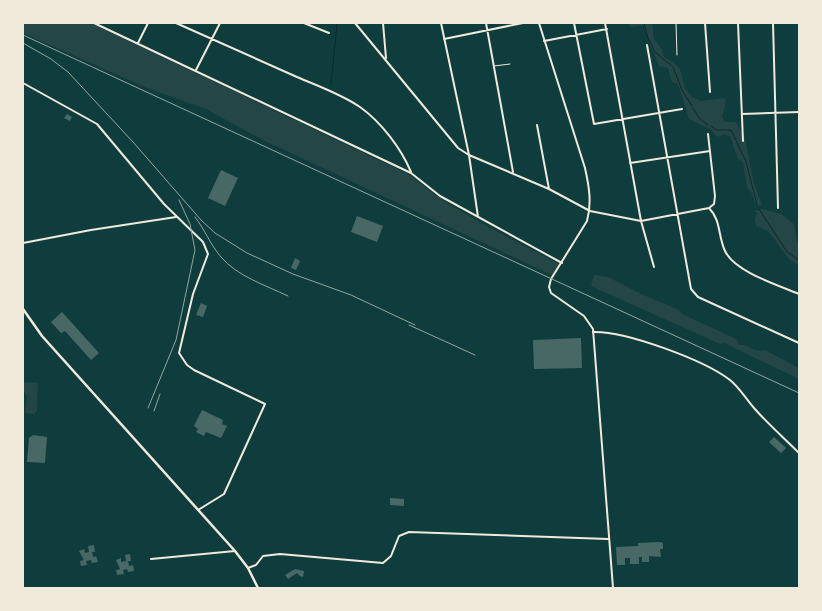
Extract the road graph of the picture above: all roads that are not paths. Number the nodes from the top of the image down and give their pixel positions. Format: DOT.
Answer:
graph roads {
  1 [pos="94,23"];
  2 [pos="148,23"];
  3 [pos="176,23"];
  4 [pos="220,23"];
  5 [pos="304,23"];
  6 [pos="355,23"];
  7 [pos="383,23"];
  8 [pos="441,23"];
  9 [pos="486,23"];
  10 [pos="523,23"];
  11 [pos="539,23"];
  12 [pos="574,23"];
  13 [pos="605,23"];
  14 [pos="676,23"];
  15 [pos="705,23"];
  16 [pos="738,23"];
  17 [pos="773,23"];
  18 [pos="606,29"];
  19 [pos="487,31"];
  20 [pos="329,33"];
  21 [pos="576,35"];
  22 [pos="212,39"];
  23 [pos="444,39"];
  24 [pos="544,41"];
  25 [pos="138,43"];
  26 [pos="648,45"];
  27 [pos="677,55"];
  28 [pos="386,59"];
  29 [pos="510,64"];
  30 [pos="494,67"];
  31 [pos="196,70"];
  32 [pos="23,83"];
  33 [pos="710,92"];
  34 [pos="682,109"];
  35 [pos="660,112"];
  36 [pos="799,112"];
  37 [pos="774,113"];
  38 [pos="742,114"];
  39 [pos="623,119"];
  40 [pos="537,125"];
  41 [pos="708,134"];
  42 [pos="743,141"];
  43 [pos="710,150"];
  44 [pos="468,155"];
  45 [pos="668,156"];
  46 [pos="630,163"];
  47 [pos="513,172"];
  48 [pos="411,173"];
  49 [pos="549,189"];
  50 [pos="709,208"];
  51 [pos="778,208"];
  52 [pos="590,211"];
  53 [pos="679,213"];
  54 [pos="176,217"];
  55 [pos="478,218"];
  56 [pos="641,221"];
  57 [pos="23,243"];
  58 [pos="562,263"];
  59 [pos="654,268"];
  60 [pos="799,294"];
  61 [pos="23,309"];
  62 [pos="24,314"];
  63 [pos="593,332"];
  64 [pos="799,343"];
  65 [pos="799,453"];
  66 [pos="198,510"];
  67 [pos="608,539"];
  68 [pos="235,551"];
  69 [pos="151,559"];
  70 [pos="248,568"];
  71 [pos="258,588"];
  72 [pos="613,588"];
  1 -- 25 [label="street"];
  2 -- 25 [label="street"];
  3 -- 22 [label="street"];
  4 -- 22 [label="street"];
  5 -- 20 [label="street"];
  6 -- 28 [label="street"];
  7 -- 28 [label="street"];
  8 -- 23 [label="street"];
  9 -- 19 [label="street"];
  10 -- 19 [label="street"];
  11 -- 24 [label="street"];
  12 -- 21 [label="street"];
  13 -- 18 [label="street"];
  14 -- 27 [label="lane"];
  15 -- 33 [label="street"];
  16 -- 38 [label="street"];
  17 -- 37 [label="street"];
  18 -- 21 [label="street"];
  18 -- 39 [label="street"];
  19 -- 23 [label="street"];
  19 -- 30 [label="street"];
  21 -- 24 [label="street"];
  21 -- 39 [label="street"];
  22 -- 31 [label="street"];
  22 -- 48 [label="street"];
  23 -- 44 [label="street"];
  24 -- 52 [label="street"];
  25 -- 31 [label="street"];
  26 -- 35 [label="street"];
  28 -- 44 [label="street"];
  29 -- 30 [label="lane"];
  30 -- 47 [label="street"];
  31 -- 48 [label="street"];
  32 -- 54 [label="street"];
  34 -- 35 [label="street"];
  35 -- 39 [label="street"];
  35 -- 45 [label="street"];
  36 -- 37 [label="street"];
  37 -- 38 [label="street"];
  37 -- 51 [label="street"];
  38 -- 42 [label="street"];
  39 -- 46 [label="street"];
  40 -- 49 [label="street"];
  41 -- 43 [label="street"];
  43 -- 45 [label="street"];
  43 -- 50 [label="street"];
  44 -- 47 [label="street"];
  44 -- 55 [label="street"];
  45 -- 46 [label="street"];
  45 -- 53 [label="street"];
  46 -- 56 [label="street"];
  47 -- 49 [label="street"];
  48 -- 55 [label="street"];
  49 -- 52 [label="street"];
  50 -- 53 [label="street"];
  50 -- 60 [label="street"];
  52 -- 56 [label="street"];
  52 -- 58 [label="street"];
  53 -- 56 [label="street"];
  53 -- 64 [label="street"];
  54 -- 57 [label="street"];
  54 -- 66 [label="street"];
  55 -- 58 [label="street"];
  56 -- 59 [label="street"];
  58 -- 63 [label="street"];
  61 -- 62 [label="main road"];
  62 -- 66 [label="main road"];
  63 -- 65 [label="street"];
  63 -- 67 [label="street"];
  66 -- 68 [label="main road"];
  67 -- 70 [label="street"];
  67 -- 72 [label="street"];
  68 -- 69 [label="street"];
  68 -- 70 [label="main road"];
  70 -- 71 [label="main road"];
}
